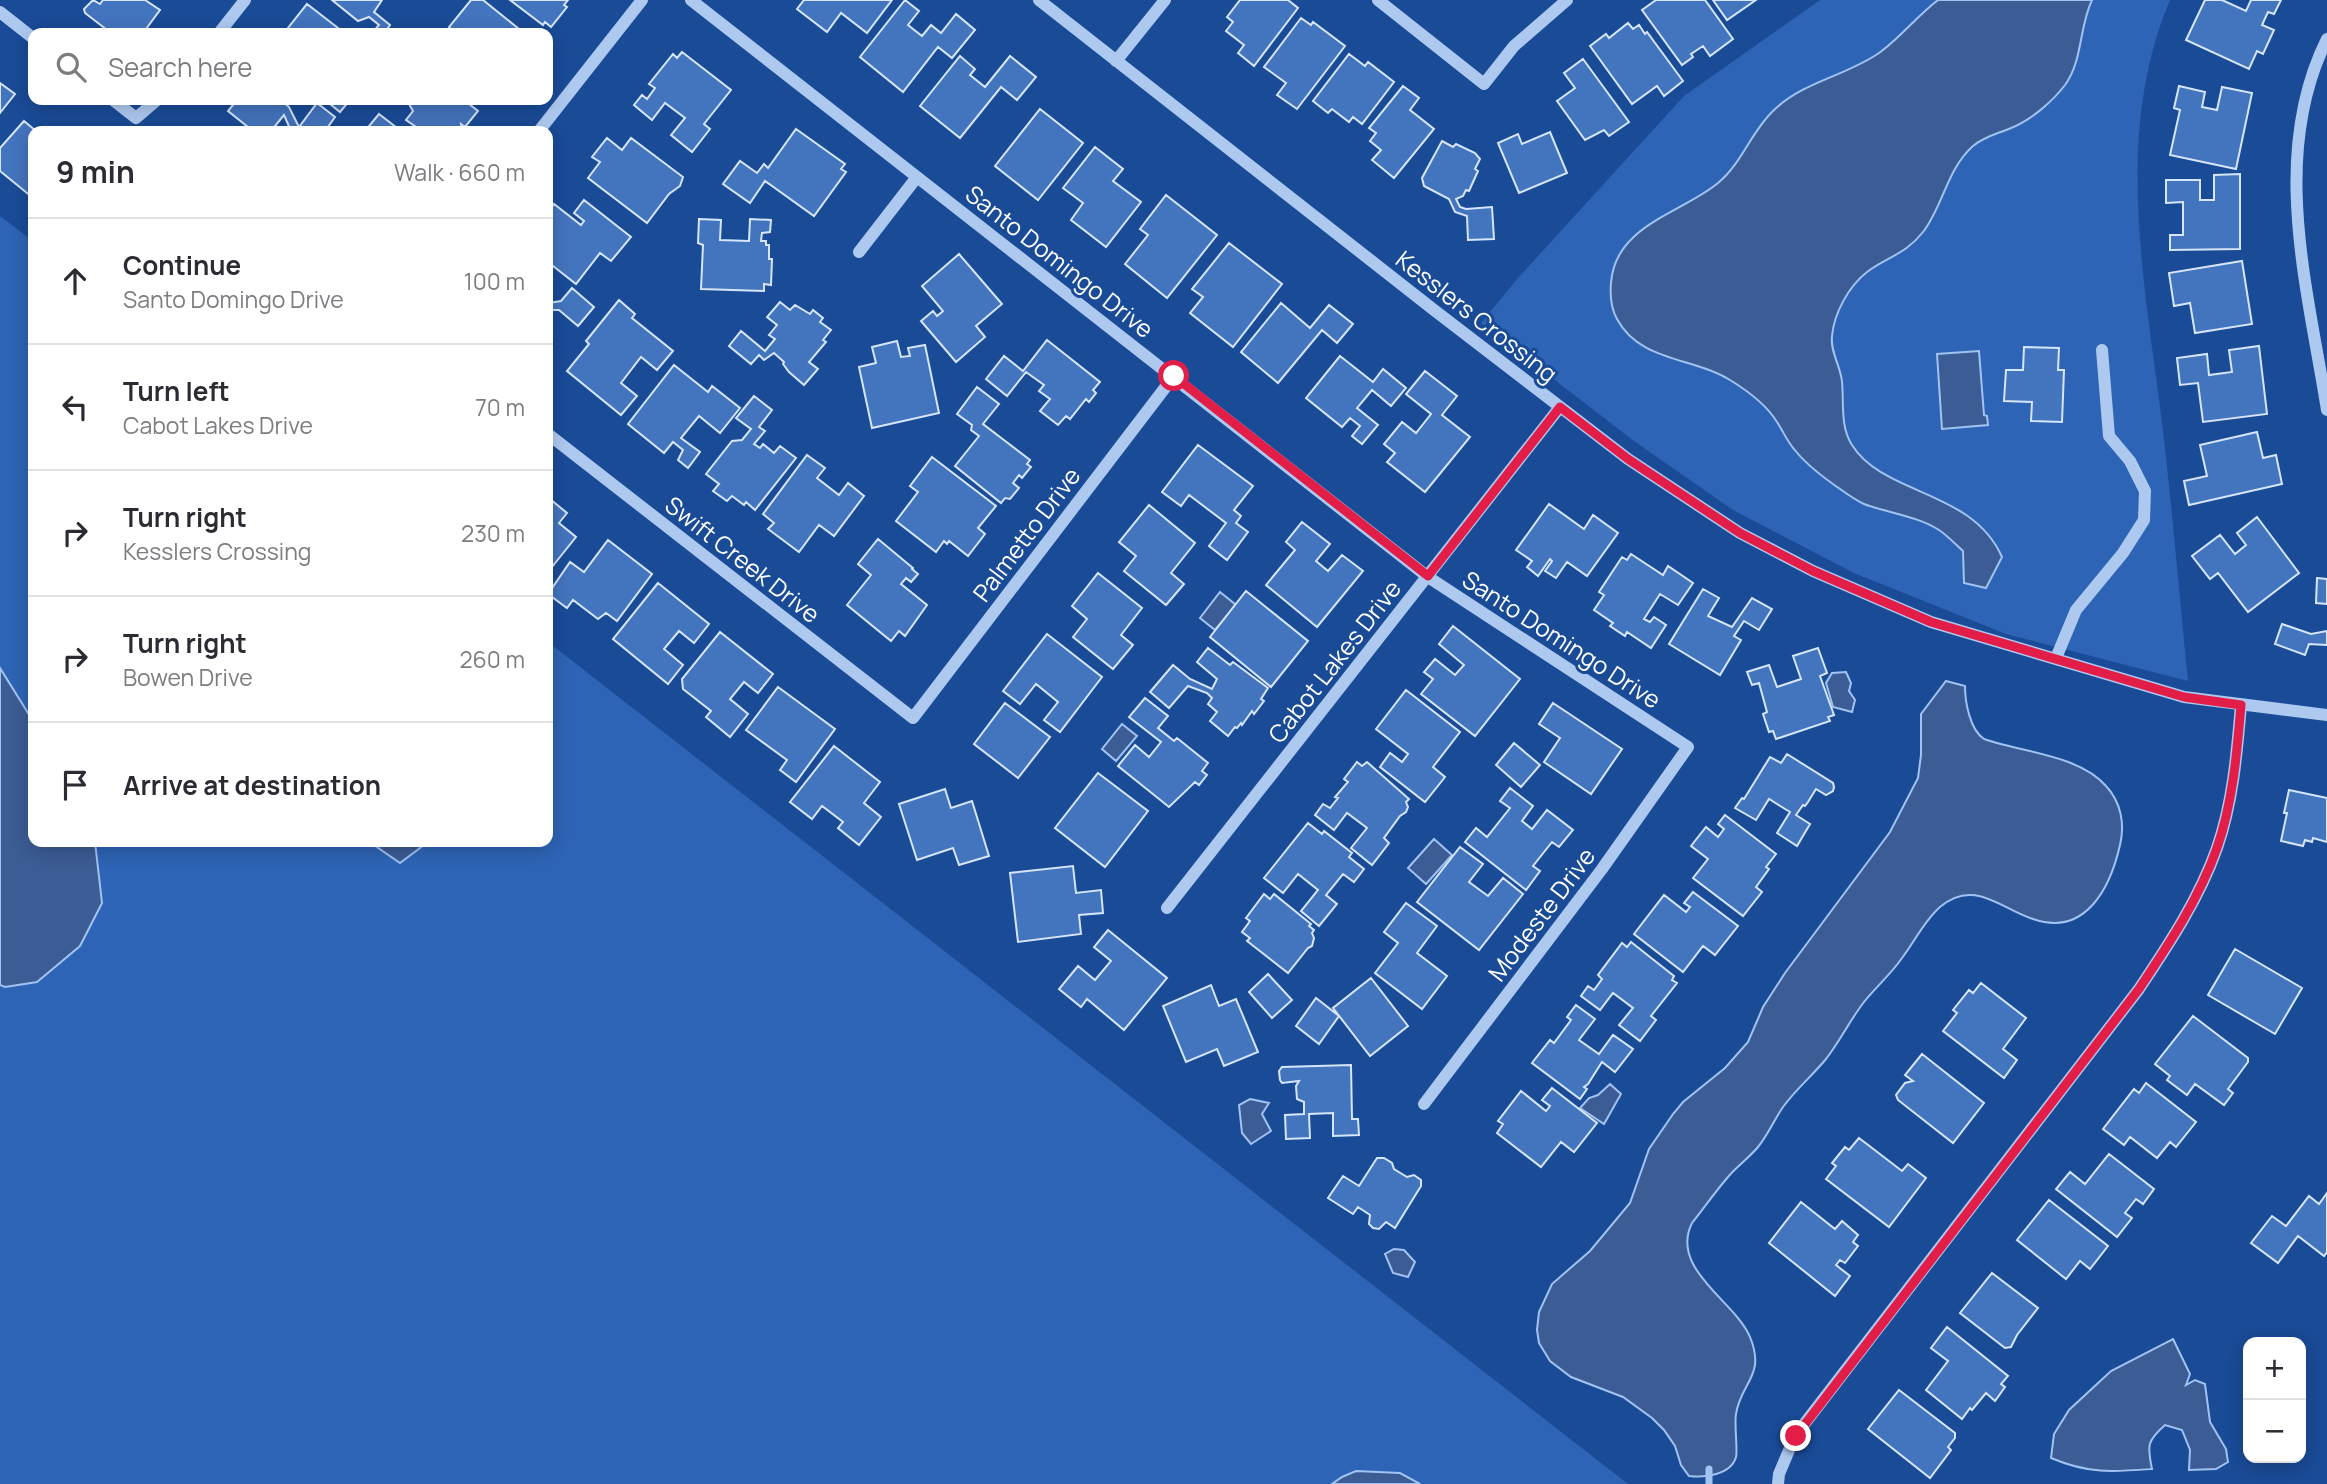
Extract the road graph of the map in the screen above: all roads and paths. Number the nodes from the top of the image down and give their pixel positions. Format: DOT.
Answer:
graph roads {
  1 [pos="245,0"];
  2 [pos="642,0"];
  3 [pos="691,0"];
  4 [pos="1039,0"];
  5 [pos="1165,0"];
  6 [pos="1378,0"];
  7 [pos="1567,0"];
  8 [pos="0,12"];
  9 [pos="223,28"];
  10 [pos="28,34"];
  11 [pos="2327,39"];
  12 [pos="1116,61"];
  13 [pos="119,105"];
  14 [pos="151,105"];
  15 [pos="543,126"];
  16 [pos="917,177"];
  17 [pos="859,252"];
  18 [pos="2102,350"];
  19 [pos="1174,376"];
  20 [pos="1560,407"];
  21 [pos="2327,410"];
  22 [pos="553,438"];
  23 [pos="1428,576"];
  24 [pos="2056,658"];
  25 [pos="2241,705"];
  26 [pos="2327,715"];
  27 [pos="913,718"];
  28 [pos="1688,747"];
  29 [pos="1167,908"];
  30 [pos="1424,1104"];
  31 [pos="1778,1484"];
  1 -- 9 [label="street"];
  2 -- 15 [label="street"];
  3 -- 16 [label="street, Santo Domingo Drive"];
  4 -- 12 [label="street, Kesslers Crossing"];
  5 -- 12 [label="street"];
  6 -- 7 [label="street"];
  8 -- 10 [label="street"];
  11 -- 21 [label="street"];
  12 -- 20 [label="street, Kesslers Crossing"];
  13 -- 14 [label="street"];
  16 -- 17 [label="street"];
  16 -- 19 [label="street, Santo Domingo Drive"];
  18 -- 24 [label="street"];
  19 -- 23 [label="street, Santo Domingo Drive"];
  19 -- 27 [label="street, Palmetto Drive"];
  20 -- 23 [label="street, Cabot Lakes Drive"];
  20 -- 24 [label="street, Kesslers Crossing"];
  22 -- 27 [label="street, Swift Creek Drive"];
  23 -- 28 [label="street, Santo Domingo Drive"];
  23 -- 29 [label="street, Cabot Lakes Drive"];
  24 -- 25 [label="street, Kesslers Crossing"];
  25 -- 26 [label="street, Kesslers Crossing"];
  25 -- 31 [label="street"];
  28 -- 30 [label="street, Modeste Drive"];
}
